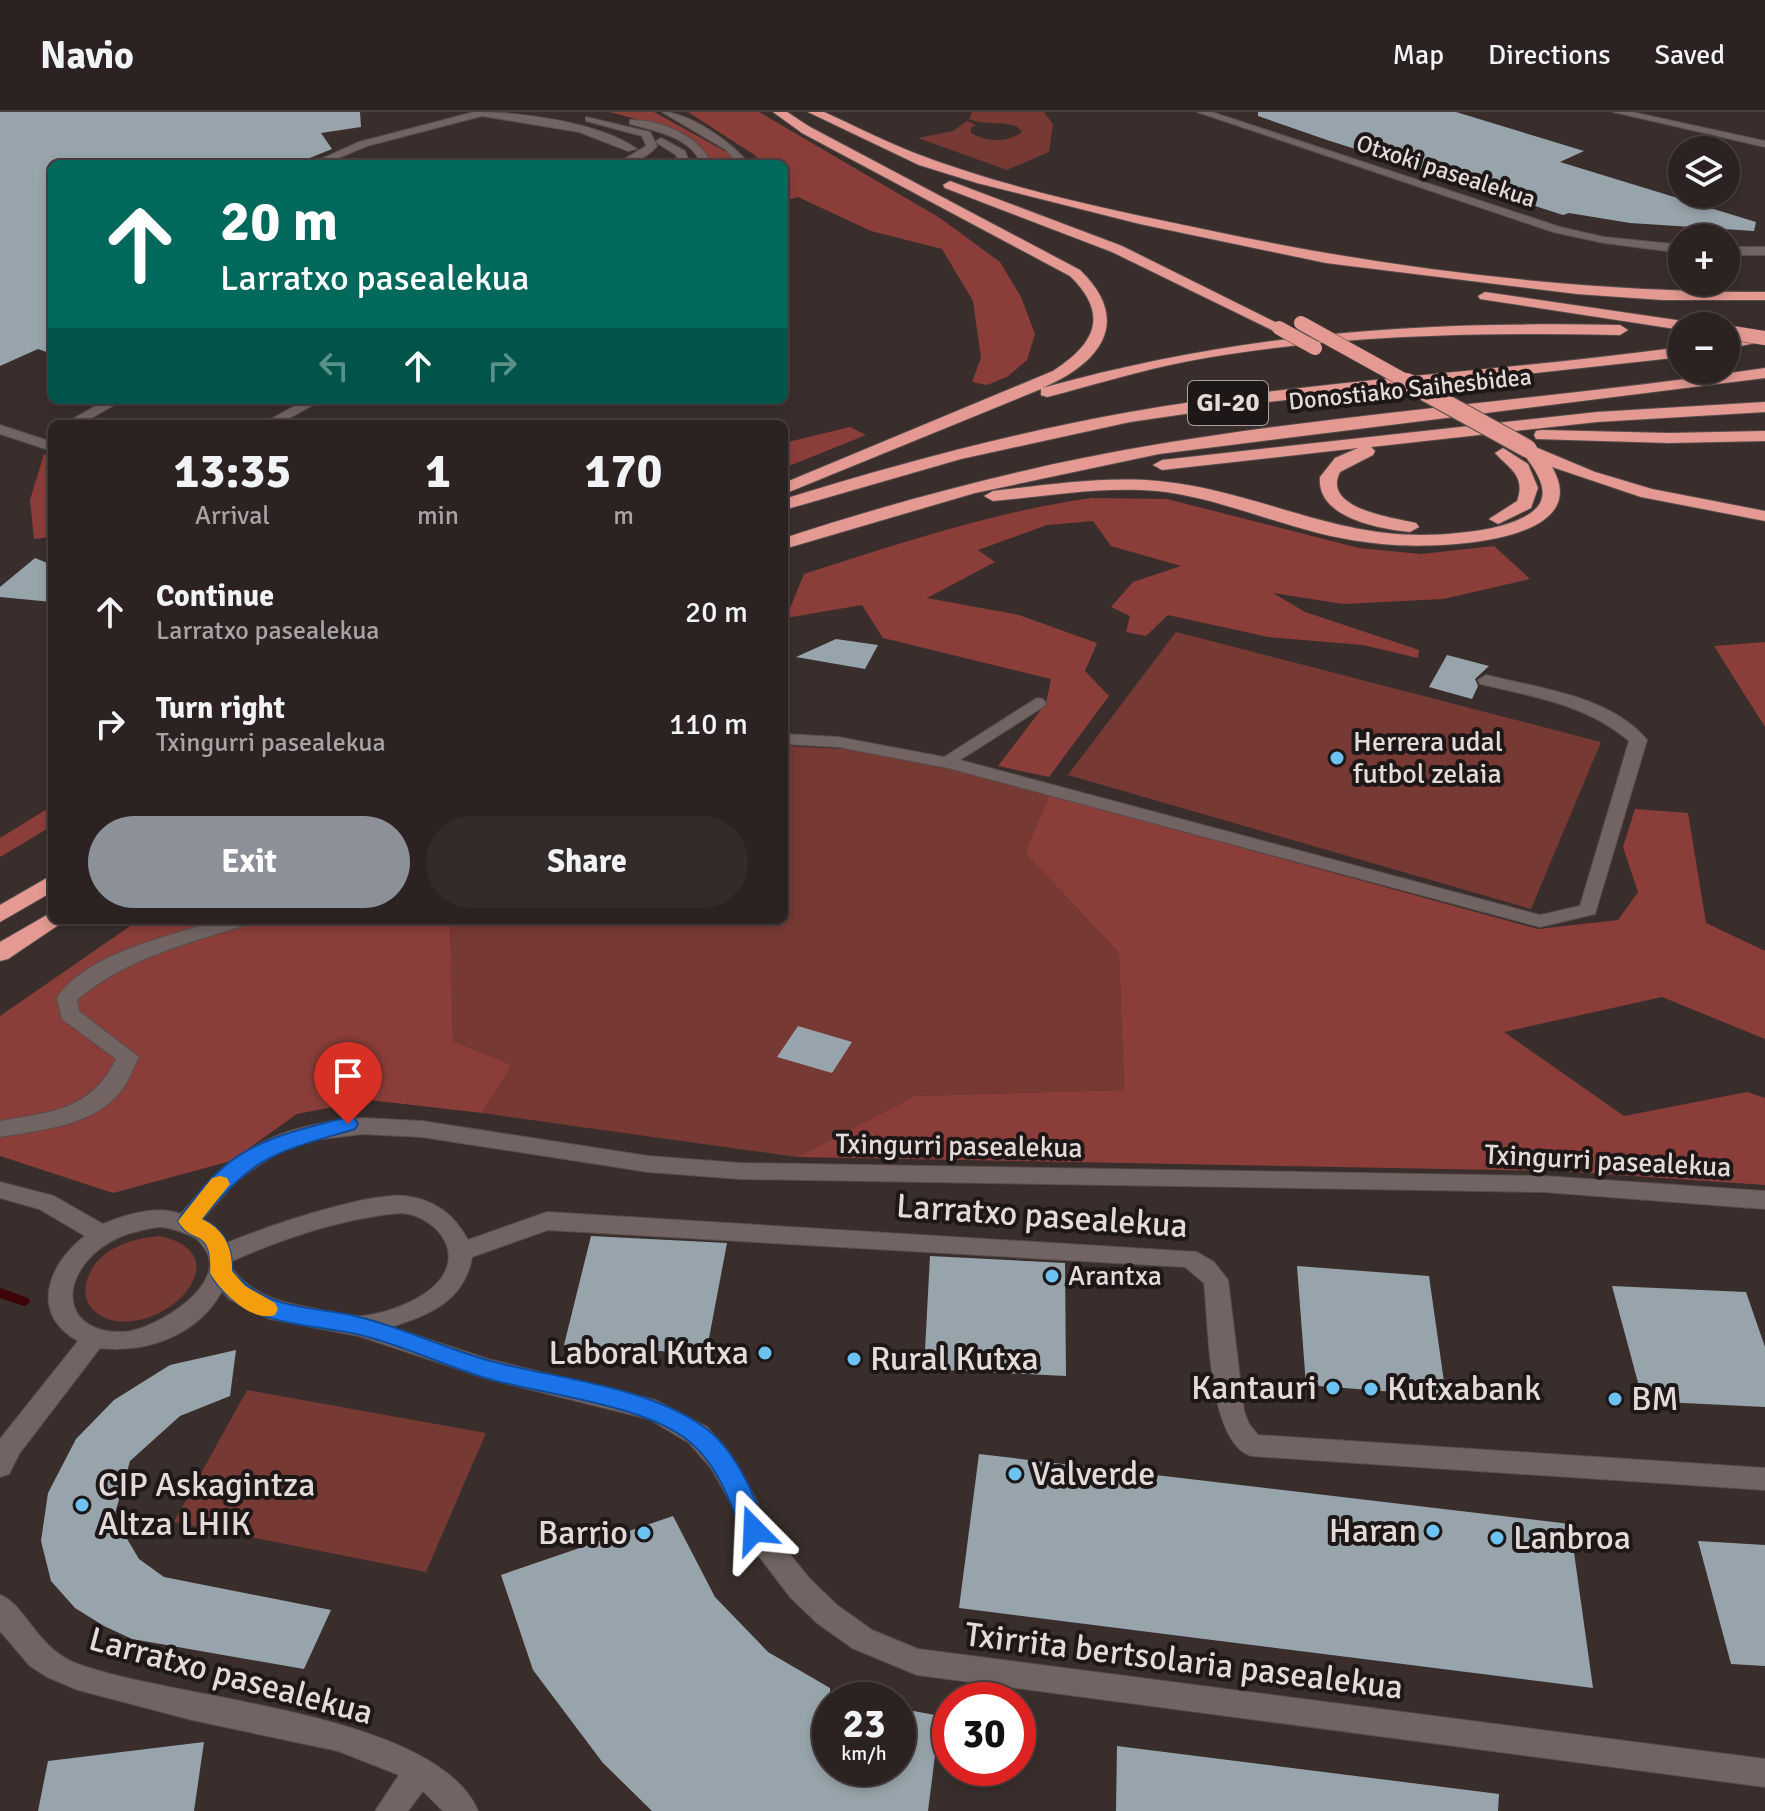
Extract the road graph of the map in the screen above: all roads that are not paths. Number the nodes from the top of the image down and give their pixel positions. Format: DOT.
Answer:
graph roads {
  1 [pos="546,112"];
  2 [pos="595,112"];
  3 [pos="667,112"];
  4 [pos="771,112"];
  5 [pos="781,112"];
  6 [pos="814,112"];
  7 [pos="1202,112"];
  8 [pos="1618,112"];
  9 [pos="806,130"];
  10 [pos="646,134"];
  11 [pos="1765,144"];
  12 [pos="632,149"];
  13 [pos="909,155"];
  14 [pos="325,160"];
  15 [pos="629,160"];
  16 [pos="684,160"];
  17 [pos="704,160"];
  18 [pos="741,160"];
  19 [pos="969,176"];
  20 [pos="1668,247"];
  21 [pos="1740,251"];
  22 [pos="1765,251"];
  23 [pos="1427,287"];
  24 [pos="1470,294"];
  25 [pos="1765,296"];
  26 [pos="1668,324"];
  27 [pos="1668,334"];
  28 [pos="1740,338"];
  29 [pos="1765,339"];
  30 [pos="1668,354"];
  31 [pos="1765,373"];
  32 [pos="108,404"];
  33 [pos="307,404"];
  34 [pos="1765,407"];
  35 [pos="1659,414"];
  36 [pos="78,420"];
  37 [pos="277,420"];
  38 [pos="956,422"];
  39 [pos="0,429"];
  40 [pos="1765,436"];
  41 [pos="1526,441"];
  42 [pos="48,446"];
  43 [pos="788,487"];
  44 [pos="993,496"];
  45 [pos="788,504"];
  46 [pos="1765,516"];
  47 [pos="788,543"];
  48 [pos="788,558"];
  49 [pos="1486,680"];
  50 [pos="1037,703"];
  51 [pos="788,739"];
  52 [pos="950,763"];
  53 [pos="48,885"];
  54 [pos="0,915"];
  55 [pos="48,922"];
  56 [pos="229,924"];
  57 [pos="0,953"];
  58 [pos="0,1129"];
  59 [pos="0,1190"];
  60 [pos="1765,1200"];
  61 [pos="188,1221"];
  62 [pos="102,1235"];
  63 [pos="462,1251"];
  64 [pos="222,1264"];
  65 [pos="360,1326"];
  66 [pos="94,1338"];
  67 [pos="0,1466"];
  68 [pos="1765,1479"];
  69 [pos="0,1607"];
  70 [pos="420,1771"];
  71 [pos="1765,1773"];
  72 [pos="390,1811"];
  73 [pos="463,1811"];
  1 -- 10 [label="street"];
  2 -- 17 [label="street"];
  3 -- 18 [label="street"];
  4 -- 9 [label="highway"];
  5 -- 9 [label="highway"];
  5 -- 41 [label="highway, bridge"];
  6 -- 13 [label="highway"];
  7 -- 20 [label="street, Otxoki pasealekua"];
  8 -- 11 [label="street"];
  9 -- 38 [label="highway"];
  10 -- 15 [label="street"];
  10 -- 16 [label="street"];
  12 -- 14 [label="street"];
  13 -- 19 [label="highway"];
  13 -- 41 [label="highway, bridge"];
  19 -- 23 [label="highway"];
  19 -- 25 [label="highway"];
  21 -- 22 [label="street"];
  24 -- 26 [label="highway"];
  27 -- 38 [label="highway"];
  28 -- 29 [label="highway"];
  30 -- 45 [label="highway, Donostiako Saihesbidea / GI-20"];
  31 -- 47 [label="highway, Donostiako Saihesbidea / GI-20"];
  32 -- 36 [label="street"];
  33 -- 37 [label="street"];
  34 -- 35 [label="highway"];
  35 -- 41 [label="highway"];
  35 -- 44 [label="highway"];
  38 -- 43 [label="highway"];
  39 -- 42 [label="street"];
  40 -- 41 [label="highway"];
  41 -- 44 [label="highway"];
  41 -- 46 [label="highway"];
  44 -- 48 [label="highway"];
  49 -- 52 [label="street"];
  50 -- 52 [label="street"];
  51 -- 52 [label="street"];
  53 -- 54 [label="highway"];
  55 -- 57 [label="highway"];
  56 -- 58 [label="street"];
  59 -- 62 [label="street"];
  60 -- 61 [label="street, Txingurri pasealekua"];
  61 -- 62 [label="street"];
  61 -- 64 [label="street"];
  62 -- 66 [label="street"];
  63 -- 64 [label="street"];
  63 -- 65 [label="street"];
  63 -- 68 [label="street, Larratxo pasealekua"];
  64 -- 65 [label="street"];
  64 -- 66 [label="street"];
  65 -- 71 [label="street, Txirrita bertsolaria pasealekua"];
  66 -- 67 [label="street"];
  69 -- 70 [label="street, Larratxo pasealekua"];
  70 -- 72 [label="street"];
  70 -- 73 [label="street, Larratxo pasealekua"];
}
